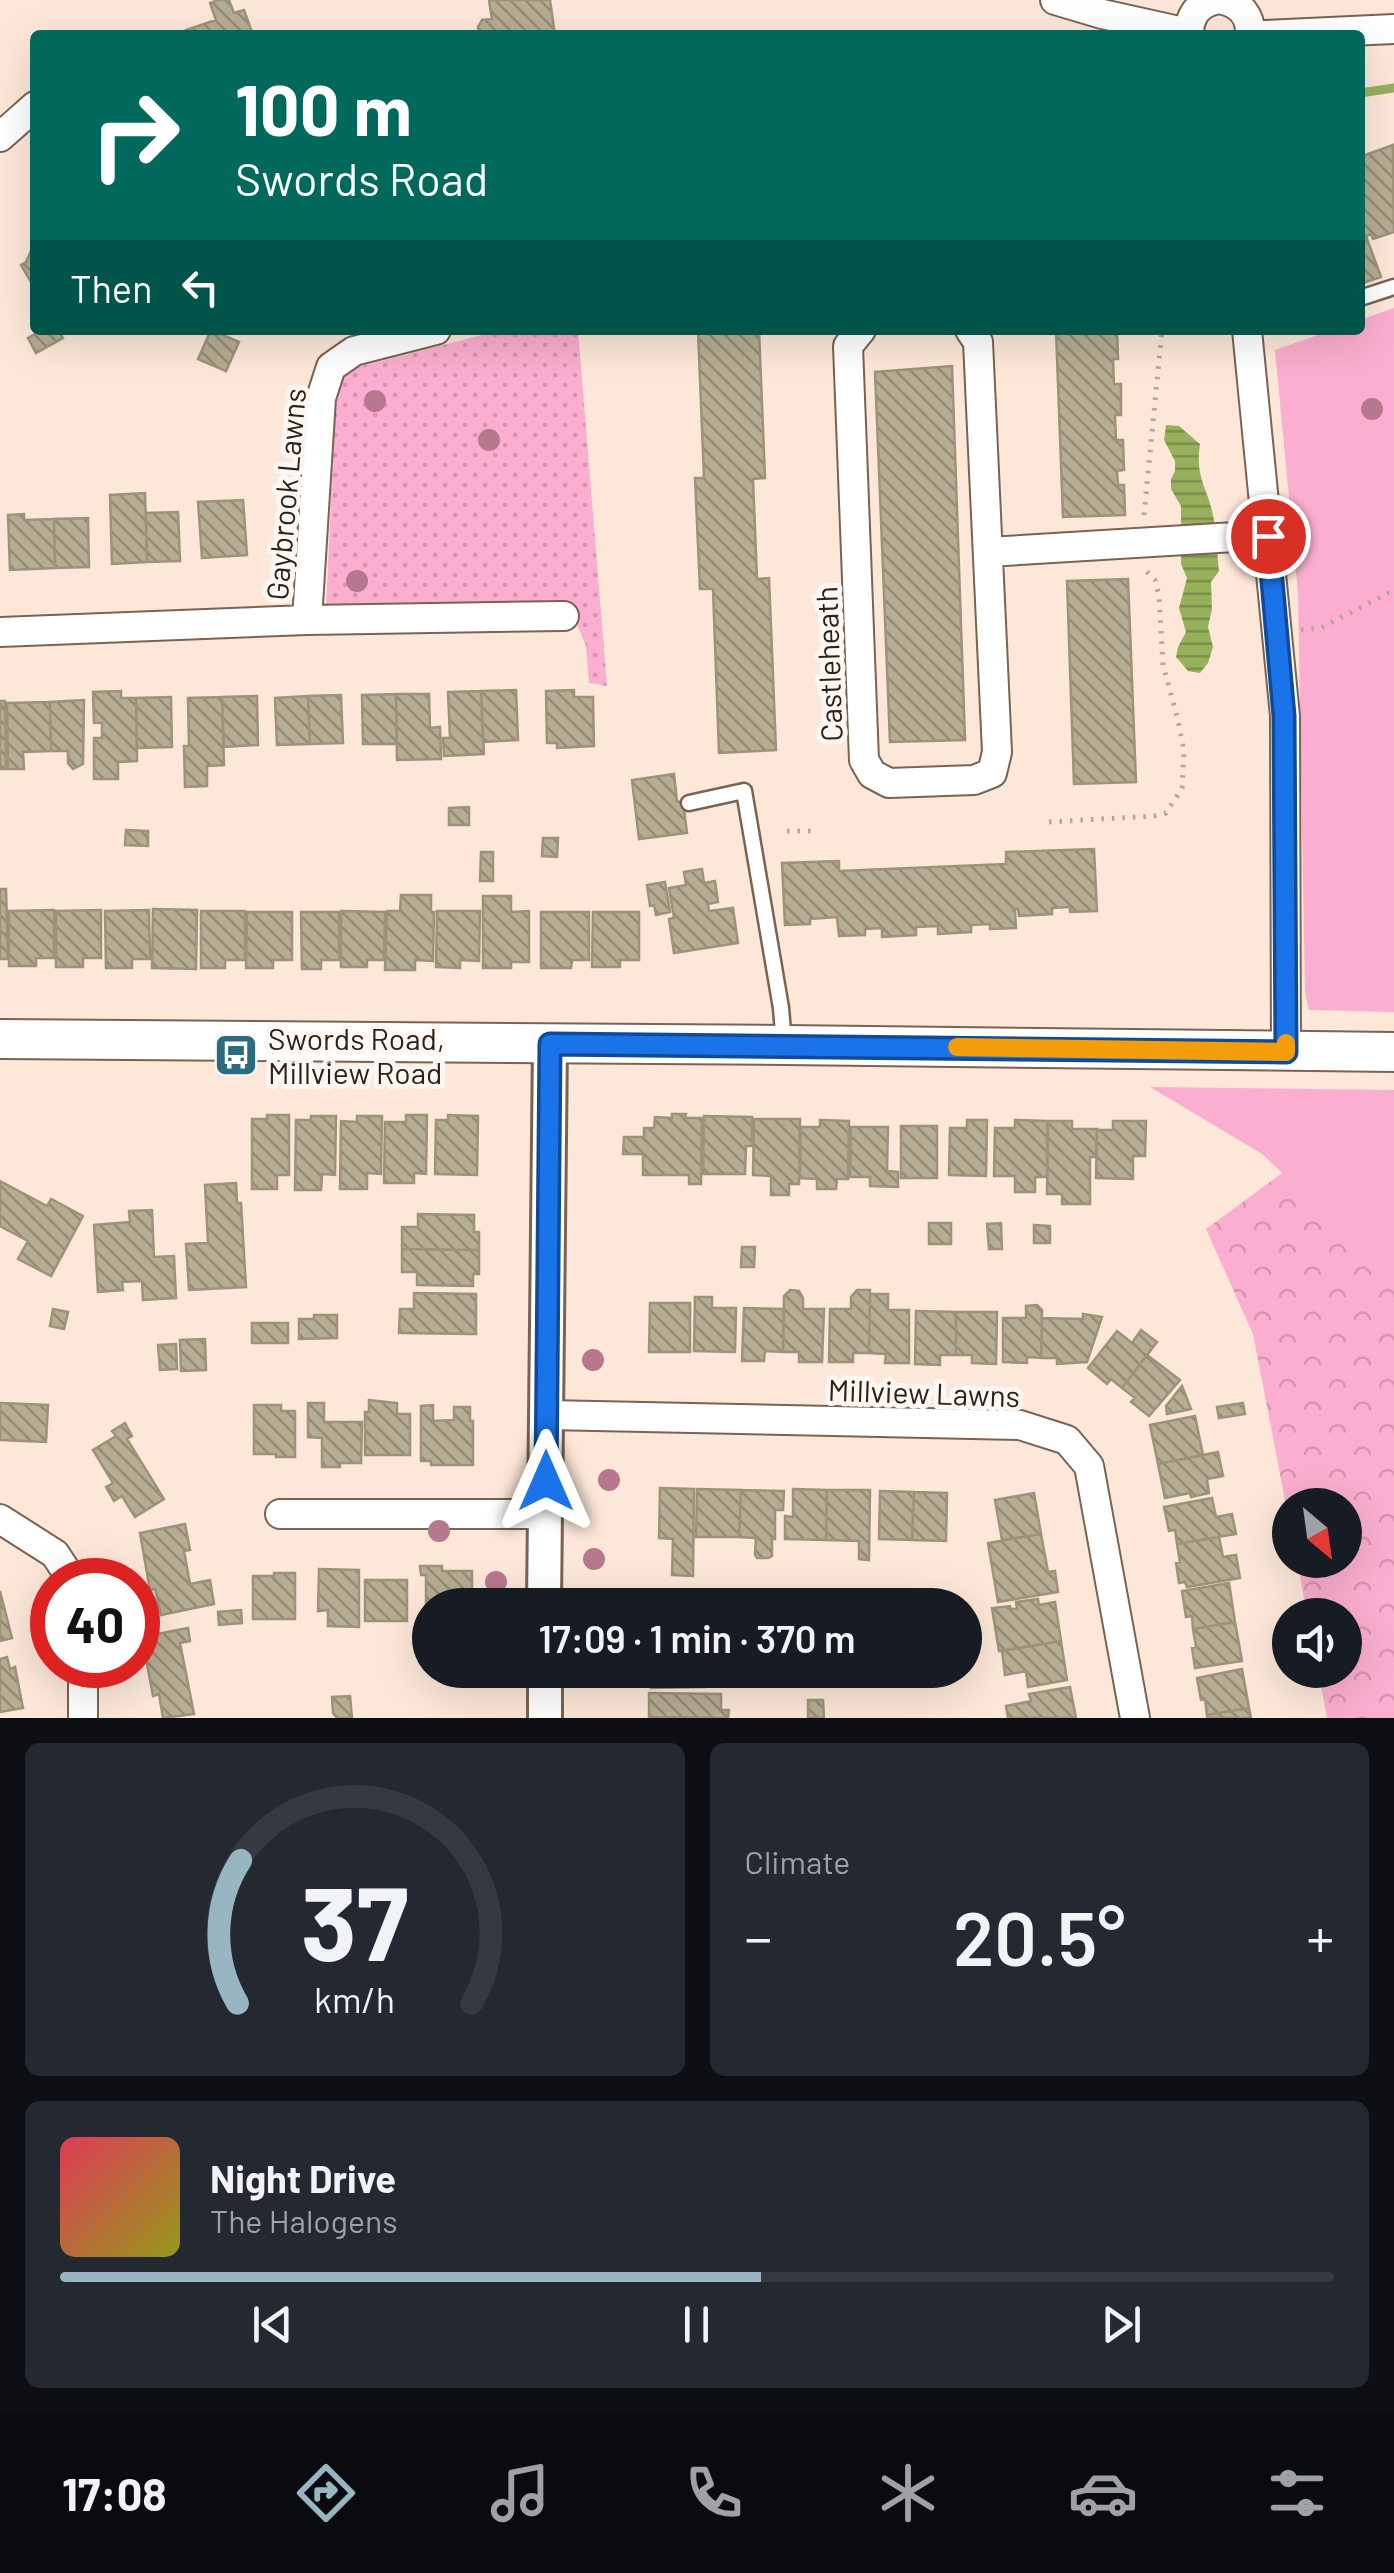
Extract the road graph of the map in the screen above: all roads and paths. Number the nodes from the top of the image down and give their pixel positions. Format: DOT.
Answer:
graph roads {
  1 [pos="1055,0"];
  2 [pos="1215,0"];
  3 [pos="1223,0"];
  4 [pos="1394,29"];
  5 [pos="1171,30"];
  6 [pos="1189,30"];
  7 [pos="1249,30"];
  8 [pos="1365,30"];
  9 [pos="30,110"];
  10 [pos="0,137"];
  11 [pos="1394,287"];
  12 [pos="1365,296"];
  13 [pos="416,335"];
  14 [pos="858,335"];
  15 [pos="973,335"];
  16 [pos="1162,335"];
  17 [pos="1248,335"];
  18 [pos="1268,536"];
  19 [pos="1156,542"];
  20 [pos="988,552"];
  21 [pos="1394,590"];
  22 [pos="564,616"];
  23 [pos="307,620"];
  24 [pos="0,632"];
  25 [pos="1277,632"];
  26 [pos="689,803"];
  27 [pos="1049,822"];
  28 [pos="787,831"];
  29 [pos="818,831"];
  30 [pos="0,1039"];
  31 [pos="550,1044"];
  32 [pos="784,1045"];
  33 [pos="1286,1052"];
  34 [pos="1390,1052"];
  35 [pos="547,1416"];
  36 [pos="280,1514"];
  37 [pos="546,1514"];
  38 [pos="0,1520"];
  39 [pos="58,1558"];
  40 [pos="544,1588"];
  41 [pos="83,1688"];
  42 [pos="545,1688"];
  43 [pos="84,1718"];
  44 [pos="545,1718"];
  45 [pos="1135,1718"];
  1 -- 5 [label="street"];
  2 -- 6 [label="street"];
  3 -- 7 [label="street"];
  4 -- 8 [label="street"];
  9 -- 10 [label="street"];
  11 -- 12 [label="lane"];
  13 -- 23 [label="street, Gaybrook Lawns"];
  14 -- 20 [label="street, Castleheath"];
  15 -- 20 [label="street, Castleheath"];
  16 -- 19 [label="path"];
  17 -- 18 [label="street"];
  18 -- 19 [label="street"];
  18 -- 25 [label="street"];
  19 -- 20 [label="street"];
  19 -- 27 [label="path"];
  21 -- 25 [label="path"];
  22 -- 23 [label="street, Gaybrook Lawns"];
  23 -- 24 [label="street, Gaybrook Lawns"];
  25 -- 33 [label="street"];
  26 -- 32 [label="lane"];
  28 -- 29 [label="path"];
  30 -- 31 [label="main road"];
  31 -- 32 [label="main road"];
  31 -- 35 [label="street"];
  32 -- 33 [label="main road"];
  33 -- 34 [label="main road"];
  35 -- 37 [label="street"];
  35 -- 45 [label="street, Millview Lawns"];
  36 -- 37 [label="street"];
  37 -- 40 [label="street"];
  38 -- 39 [label="street"];
  41 -- 43 [label="street"];
  42 -- 44 [label="street"];
}
